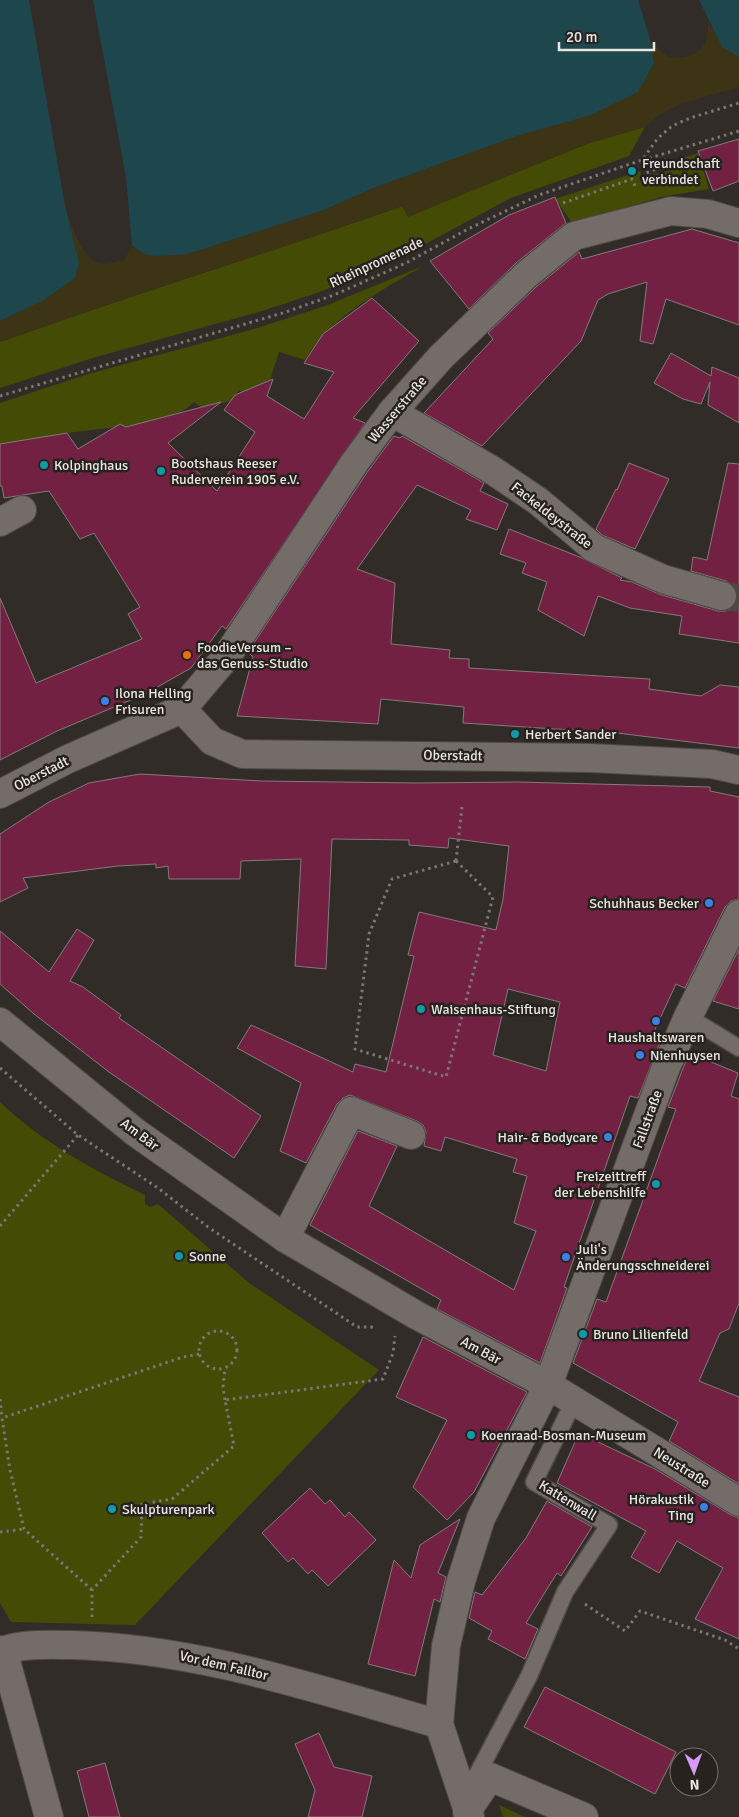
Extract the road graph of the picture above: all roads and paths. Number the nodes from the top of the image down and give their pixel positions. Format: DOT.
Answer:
graph roads {
  1 [pos="739,103"];
  2 [pos="739,131"];
  3 [pos="663,154"];
  4 [pos="642,160"];
  5 [pos="563,203"];
  6 [pos="739,223"];
  7 [pos="0,396"];
  8 [pos="392,412"];
  9 [pos="722,596"];
  10 [pos="182,709"];
  11 [pos="137,728"];
  12 [pos="739,770"];
  13 [pos="0,794"];
  14 [pos="462,807"];
  15 [pos="456,861"];
  16 [pos="739,914"];
  17 [pos="688,1017"];
  18 [pos="0,1022"];
  19 [pos="739,1048"];
  20 [pos="0,1068"];
  21 [pos="411,1135"];
  22 [pos="0,1226"];
  23 [pos="285,1238"];
  24 [pos="396,1328"];
  25 [pos="198,1354"];
  26 [pos="225,1369"];
  27 [pos="548,1385"];
  28 [pos="0,1399"];
  29 [pos="225,1400"];
  30 [pos="574,1401"];
  31 [pos="2,1418"];
  32 [pos="739,1502"];
  33 [pos="24,1528"];
  34 [pos="0,1532"];
  35 [pos="92,1590"];
  36 [pos="565,1592"];
  37 [pos="93,1646"];
  38 [pos="739,1649"];
  39 [pos="2,1651"];
  40 [pos="440,1724"];
  41 [pos="467,1810"];
  42 [pos="49,1817"];
  43 [pos="584,1817"];
  1 -- 4 [label="path"];
  2 -- 3 [label="path, Rheinpromenade"];
  3 -- 4 [label="path, Rheinpromenade"];
  3 -- 5 [label="path"];
  4 -- 7 [label="path, Rheinpromenade"];
  6 -- 8 [label="street, Wasserstraße"];
  8 -- 9 [label="street, Fackeldeystraße"];
  8 -- 10 [label="street, Wasserstraße"];
  10 -- 11 [label="street, Wasserstraße"];
  10 -- 12 [label="street, Oberstadt"];
  11 -- 13 [label="street, Oberstadt"];
  14 -- 15 [label="path"];
  15 -- 15 [label="path"];
  16 -- 17 [label="street, Fallstraße"];
  17 -- 19 [label="lane"];
  17 -- 27 [label="street, Fallstraße"];
  18 -- 23 [label="street, Am Bär"];
  20 -- 22 [label="path"];
  21 -- 23 [label="street"];
  23 -- 27 [label="street, Am Bär"];
  24 -- 29 [label="path"];
  25 -- 26 [label="path"];
  25 -- 26 [label="path"];
  25 -- 31 [label="path"];
  26 -- 29 [label="path"];
  27 -- 30 [label="street, Neustraße"];
  27 -- 40 [label="street"];
  28 -- 31 [label="path"];
  29 -- 35 [label="path"];
  30 -- 32 [label="street, Neustraße"];
  30 -- 36 [label="lane, Kattenwall"];
  31 -- 33 [label="path"];
  33 -- 34 [label="path"];
  33 -- 35 [label="path"];
  35 -- 37 [label="path"];
  36 -- 38 [label="path"];
  36 -- 41 [label="lane, Kattenwall"];
  37 -- 39 [label="street, Vor dem Falltor"];
  37 -- 40 [label="street, Vor dem Falltor"];
  39 -- 42 [label="street"];
  40 -- 41 [label="street"];
  41 -- 43 [label="street"];
}
